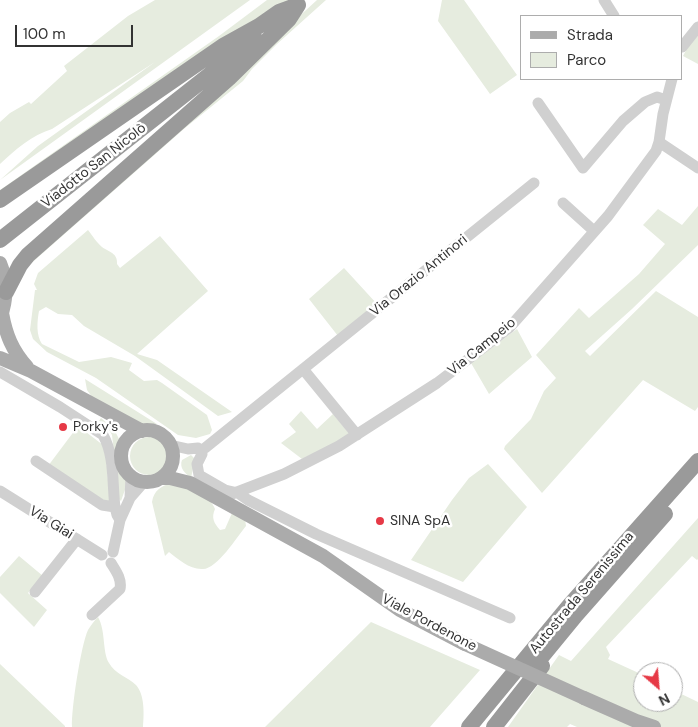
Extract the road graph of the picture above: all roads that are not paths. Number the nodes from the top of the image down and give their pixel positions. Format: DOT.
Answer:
graph roads {
  1 [pos="604,0"];
  2 [pos="301,2"];
  3 [pos="613,15"];
  4 [pos="698,27"];
  5 [pos="683,46"];
  6 [pos="672,80"];
  7 [pos="666,100"];
  8 [pos="538,104"];
  9 [pos="659,142"];
  10 [pos="698,168"];
  11 [pos="534,184"];
  12 [pos="0,200"];
  13 [pos="564,204"];
  14 [pos="594,231"];
  15 [pos="0,240"];
  16 [pos="0,263"];
  17 [pos="6,292"];
  18 [pos="1,316"];
  19 [pos="0,358"];
  20 [pos="303,369"];
  21 [pos="31,371"];
  22 [pos="0,372"];
  23 [pos="106,412"];
  24 [pos="142,431"];
  25 [pos="357,435"];
  26 [pos="125,443"];
  27 [pos="170,445"];
  28 [pos="202,450"];
  29 [pos="173,460"];
  30 [pos="36,461"];
  31 [pos="698,461"];
  32 [pos="131,476"];
  33 [pos="160,478"];
  34 [pos="698,478"];
  35 [pos="144,482"];
  36 [pos="190,483"];
  37 [pos="0,491"];
  38 [pos="130,498"];
  39 [pos="230,498"];
  40 [pos="115,507"];
  41 [pos="120,520"];
  42 [pos="77,540"];
  43 [pos="109,557"];
  44 [pos="35,592"];
  45 [pos="92,615"];
  46 [pos="576,615"];
  47 [pos="510,618"];
  48 [pos="469,727"];
  49 [pos="484,727"];
  50 [pos="494,727"];
  51 [pos="654,727"];
  1 -- 3 [label="street"];
  2 -- 12 [label="highway"];
  2 -- 15 [label="highway, Viadotto San Nicolò"];
  2 -- 17 [label="highway"];
  4 -- 5 [label="street"];
  6 -- 7 [label="street, Via Campeio"];
  7 -- 8 [label="street"];
  7 -- 9 [label="street, Via Campeio"];
  9 -- 10 [label="street"];
  9 -- 14 [label="street, Via Campeio"];
  11 -- 20 [label="street, Via Orazio Antinori"];
  13 -- 14 [label="street"];
  14 -- 25 [label="street, Via Campeio"];
  16 -- 17 [label="main road"];
  17 -- 18 [label="main road"];
  18 -- 21 [label="main road"];
  19 -- 21 [label="main road"];
  20 -- 25 [label="street"];
  20 -- 28 [label="street, Via Orazio Antinori"];
  21 -- 23 [label="main road"];
  22 -- 40 [label="street"];
  23 -- 24 [label="main road"];
  23 -- 26 [label="main road"];
  24 -- 26 [label="main road"];
  24 -- 27 [label="main road"];
  25 -- 39 [label="street, Via Campeio"];
  26 -- 32 [label="main road"];
  27 -- 28 [label="street"];
  27 -- 29 [label="main road, Viale Pordenone"];
  28 -- 39 [label="street"];
  29 -- 33 [label="main road"];
  29 -- 36 [label="main road, Viale Pordenone"];
  30 -- 40 [label="street"];
  31 -- 48 [label="highway, Autostrada Serenissima"];
  32 -- 35 [label="main road"];
  32 -- 38 [label="street"];
  33 -- 35 [label="main road, Viale Pordenone"];
  33 -- 36 [label="main road, Viale Pordenone"];
  34 -- 46 [label="highway, Autostrada Serenissima"];
  35 -- 38 [label="street"];
  36 -- 39 [label="main road, Viale Pordenone"];
  37 -- 42 [label="street, Via Giai"];
  38 -- 41 [label="street"];
  39 -- 47 [label="street"];
  39 -- 51 [label="main road, Viale Pordenone, bridge"];
  40 -- 41 [label="street"];
  41 -- 43 [label="street"];
  42 -- 43 [label="street, Via Giai"];
  42 -- 44 [label="street"];
  43 -- 45 [label="street"];
  46 -- 49 [label="highway, Autostrada Serenissima"];
  46 -- 50 [label="highway"];
}
